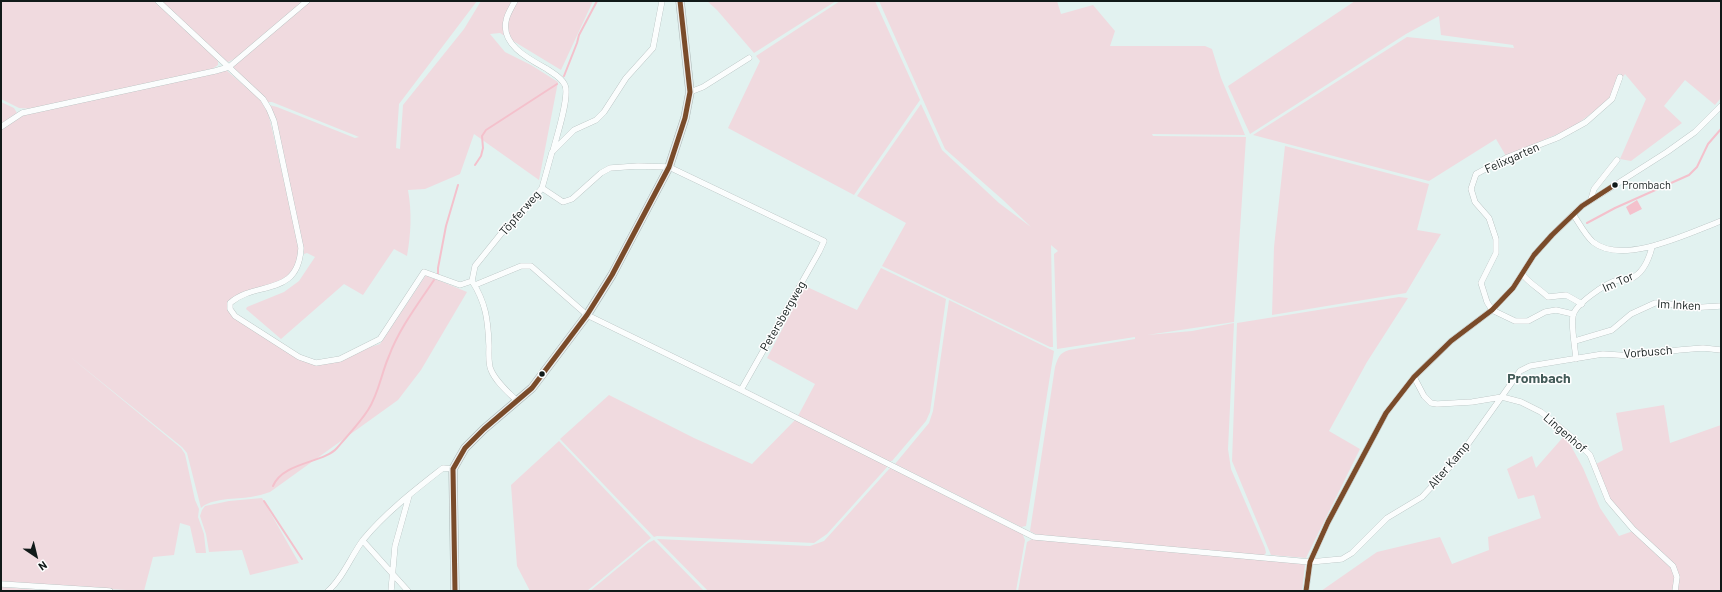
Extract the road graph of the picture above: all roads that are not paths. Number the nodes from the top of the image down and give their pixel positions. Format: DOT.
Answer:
graph roads {
  1 [pos="158,1"];
  2 [pos="307,1"];
  3 [pos="515,1"];
  4 [pos="662,1"];
  5 [pos="680,1"];
  6 [pos="749,58"];
  7 [pos="228,67"];
  8 [pos="1620,77"];
  9 [pos="690,92"];
  10 [pos="1721,106"];
  11 [pos="1,127"];
  12 [pos="552,152"];
  13 [pos="1617,160"];
  14 [pos="670,167"];
  15 [pos="542,188"];
  16 [pos="1591,199"];
  17 [pos="1573,214"];
  18 [pos="1721,221"];
  19 [pos="1652,247"];
  20 [pos="1523,275"];
  21 [pos="474,283"];
  22 [pos="1582,304"];
  23 [pos="1721,306"];
  24 [pos="1492,310"];
  25 [pos="587,314"];
  26 [pos="1573,314"];
  27 [pos="1575,341"];
  28 [pos="1721,350"];
  29 [pos="1576,359"];
  30 [pos="1414,377"];
  31 [pos="741,390"];
  32 [pos="1502,397"];
  33 [pos="517,401"];
  34 [pos="453,469"];
  35 [pos="409,496"];
  36 [pos="362,541"];
  37 [pos="1310,562"];
  38 [pos="392,575"];
  39 [pos="1,584"];
  40 [pos="110,591"];
  41 [pos="328,591"];
  42 [pos="391,591"];
  43 [pos="408,591"];
  44 [pos="455,591"];
  45 [pos="1306,591"];
  46 [pos="1675,591"];
  1 -- 7 [label="street"];
  2 -- 7 [label="street"];
  3 -- 12 [label="street"];
  4 -- 12 [label="street, Töpferweg"];
  5 -- 9 [label="street"];
  6 -- 9 [label="street"];
  7 -- 11 [label="street"];
  7 -- 21 [label="street"];
  8 -- 24 [label="street, Felixgarten"];
  9 -- 14 [label="street"];
  10 -- 16 [label="street"];
  12 -- 15 [label="street, Töpferweg"];
  13 -- 16 [label="street"];
  14 -- 15 [label="street"];
  14 -- 25 [label="street"];
  14 -- 31 [label="street, Petersbergweg"];
  15 -- 21 [label="street, Töpferweg"];
  16 -- 17 [label="street"];
  17 -- 19 [label="street"];
  17 -- 20 [label="street"];
  18 -- 19 [label="street"];
  19 -- 22 [label="street, Im Tor"];
  20 -- 22 [label="street"];
  20 -- 24 [label="street"];
  21 -- 25 [label="street"];
  21 -- 33 [label="street"];
  22 -- 26 [label="street, Im Tor"];
  23 -- 27 [label="street, Im Inken"];
  24 -- 26 [label="street"];
  24 -- 30 [label="street"];
  25 -- 31 [label="street"];
  25 -- 33 [label="street"];
  26 -- 27 [label="street"];
  27 -- 29 [label="street"];
  28 -- 29 [label="street, Vorbusch"];
  29 -- 32 [label="street, Alter Kamp"];
  30 -- 32 [label="street, Lingenhof"];
  30 -- 37 [label="street"];
  31 -- 37 [label="street, Alter Kamp"];
  32 -- 37 [label="street, Alter Kamp"];
  32 -- 46 [label="street, Lingenhof"];
  33 -- 34 [label="street"];
  34 -- 35 [label="street"];
  34 -- 44 [label="street"];
  35 -- 36 [label="street"];
  35 -- 38 [label="street"];
  36 -- 38 [label="street"];
  36 -- 41 [label="street"];
  37 -- 45 [label="street"];
  38 -- 42 [label="street"];
  38 -- 43 [label="street"];
  39 -- 40 [label="street"];
}
